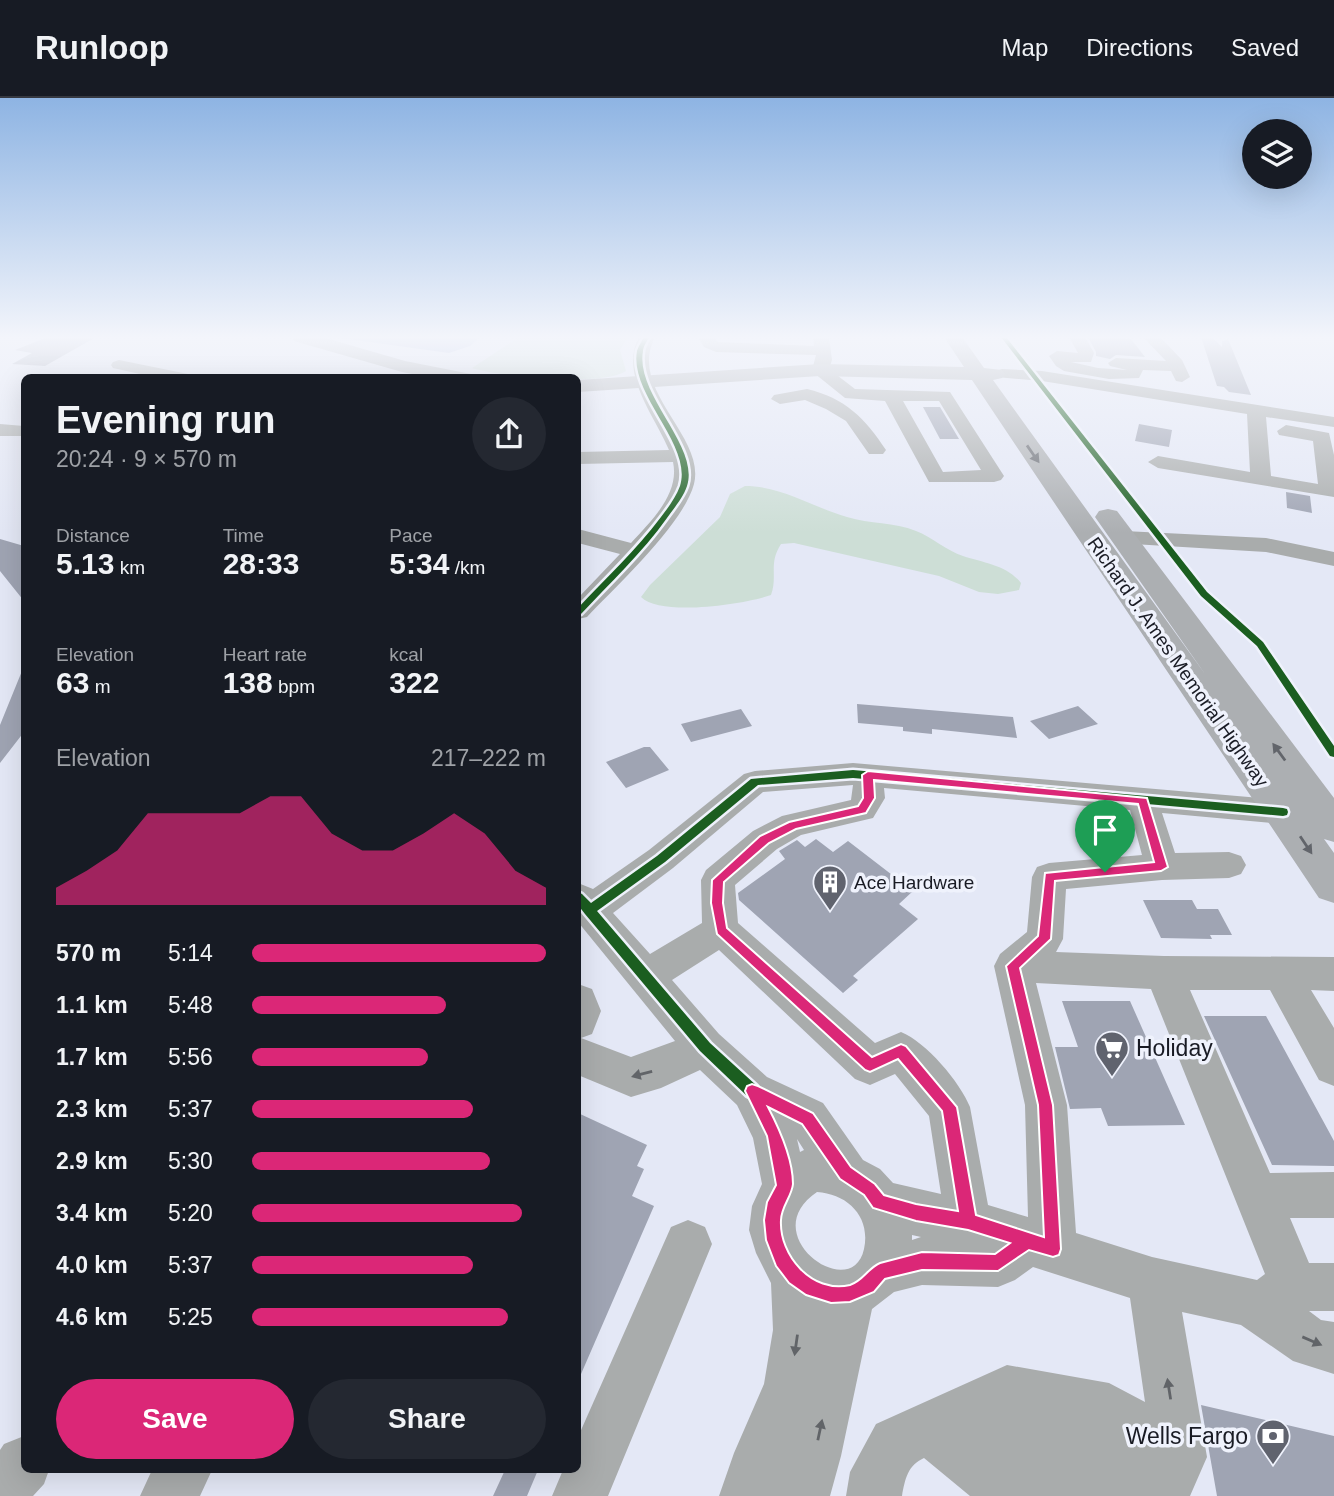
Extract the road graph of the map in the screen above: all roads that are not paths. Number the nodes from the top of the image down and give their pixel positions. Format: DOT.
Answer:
graph roads {
  1 [pos="655,402"];
  2 [pos="826,402"];
  3 [pos="837,402"];
  4 [pos="894,402"];
  5 [pos="948,402"];
  6 [pos="1001,402"];
  7 [pos="1023,402"];
  8 [pos="1200,402"];
  9 [pos="832,405"];
  10 [pos="1256,418"];
  11 [pos="1334,422"];
  12 [pos="0,430"];
  13 [pos="21,431"];
  14 [pos="1051,441"];
  15 [pos="876,450"];
  16 [pos="683,456"];
  17 [pos="581,458"];
  18 [pos="1158,462"];
  19 [pos="1261,480"];
  20 [pos="1088,504"];
  21 [pos="581,538"];
  22 [pos="1124,538"];
  23 [pos="634,551"];
  24 [pos="1334,559"];
  25 [pos="581,609"];
  26 [pos="868,775"];
  27 [pos="1143,801"];
  28 [pos="1283,812"];
  29 [pos="1334,827"];
  30 [pos="1229,864"];
  31 [pos="1161,867"];
  32 [pos="1334,886"];
  33 [pos="583,904"];
  34 [pos="721,930"];
  35 [pos="1013,966"];
  36 [pos="1164,973"];
  37 [pos="1281,974"];
  38 [pos="1334,974"];
  39 [pos="645,977"];
  40 [pos="705,1047"];
  41 [pos="581,1057"];
  42 [pos="1334,1066"];
  43 [pos="752,1091"];
  44 [pos="785,1186"];
  45 [pos="862,1187"];
  46 [pos="1334,1195"];
  47 [pos="1259,1196"];
  48 [pos="968,1222"];
  49 [pos="688,1244"];
  50 [pos="1040,1245"];
  51 [pos="795,1277"];
  52 [pos="1152,1281"];
  53 [pos="865,1283"];
  54 [pos="1294,1292"];
  55 [pos="1334,1348"];
  56 [pos="930,1427"];
  57 [pos="21,1468"];
  58 [pos="182,1473"];
  59 [pos="1170,1476"];
  60 [pos="0,1492"];
  61 [pos="168,1496"];
  62 [pos="580,1496"];
  63 [pos="747,1496"];
  64 [pos="802,1496"];
  65 [pos="874,1496"];
  66 [pos="1013,1496"];
  1 -- 16 [label="street"];
  2 -- 9 [label="street"];
  3 -- 9 [label="street"];
  4 -- 5 [label="street"];
  6 -- 20 [label="main road, one-way"];
  7 -- 14 [label="main road"];
  8 -- 10 [label="street"];
  9 -- 15 [label="street"];
  10 -- 11 [label="street"];
  10 -- 19 [label="street"];
  10 -- 19 [label="street"];
  12 -- 13 [label="street"];
  16 -- 17 [label="street"];
  16 -- 23 [label="street"];
  18 -- 19 [label="street"];
  20 -- 22 [label="main road, Richard J. Ames Memorial Highway"];
  20 -- 28 [label="main road, Richard J. Ames Memorial Highway"];
  21 -- 23 [label="street"];
  22 -- 24 [label="street"];
  29 -- 22 [label="main road, Richard J. Ames Memorial Highway, one-way"];
  23 -- 25 [label="street"];
  26 -- 27 [label="street"];
  26 -- 33 [label="street"];
  26 -- 34 [label="street"];
  27 -- 28 [label="street"];
  27 -- 31 [label="street"];
  28 -- 32 [label="main road, Richard J. Ames Memorial Highway, one-way"];
  30 -- 31 [label="street"];
  31 -- 35 [label="street"];
  33 -- 39 [label="street"];
  34 -- 39 [label="street"];
  34 -- 48 [label="street"];
  35 -- 36 [label="street"];
  35 -- 50 [label="street"];
  36 -- 37 [label="street"];
  36 -- 47 [label="street"];
  37 -- 38 [label="street"];
  37 -- 42 [label="street"];
  39 -- 40 [label="street"];
  40 -- 41 [label="street, one-way"];
  40 -- 43 [label="street"];
  43 -- 44 [label="street"];
  43 -- 45 [label="street"];
  44 -- 45 [label="street"];
  44 -- 51 [label="street"];
  45 -- 48 [label="street"];
  45 -- 53 [label="street"];
  46 -- 47 [label="street"];
  47 -- 54 [label="street"];
  48 -- 50 [label="street"];
  49 -- 62 [label="street"];
  50 -- 52 [label="street"];
  50 -- 53 [label="street"];
  51 -- 53 [label="street"];
  51 -- 63 [label="street, one-way"];
  52 -- 54 [label="street"];
  59 -- 52 [label="street, one-way"];
  64 -- 53 [label="street, one-way"];
  54 -- 55 [label="street, one-way"];
  56 -- 59 [label="street"];
  56 -- 59 [label="street"];
  56 -- 65 [label="street"];
  56 -- 66 [label="street"];
  57 -- 60 [label="street"];
  58 -- 61 [label="street"];
}
